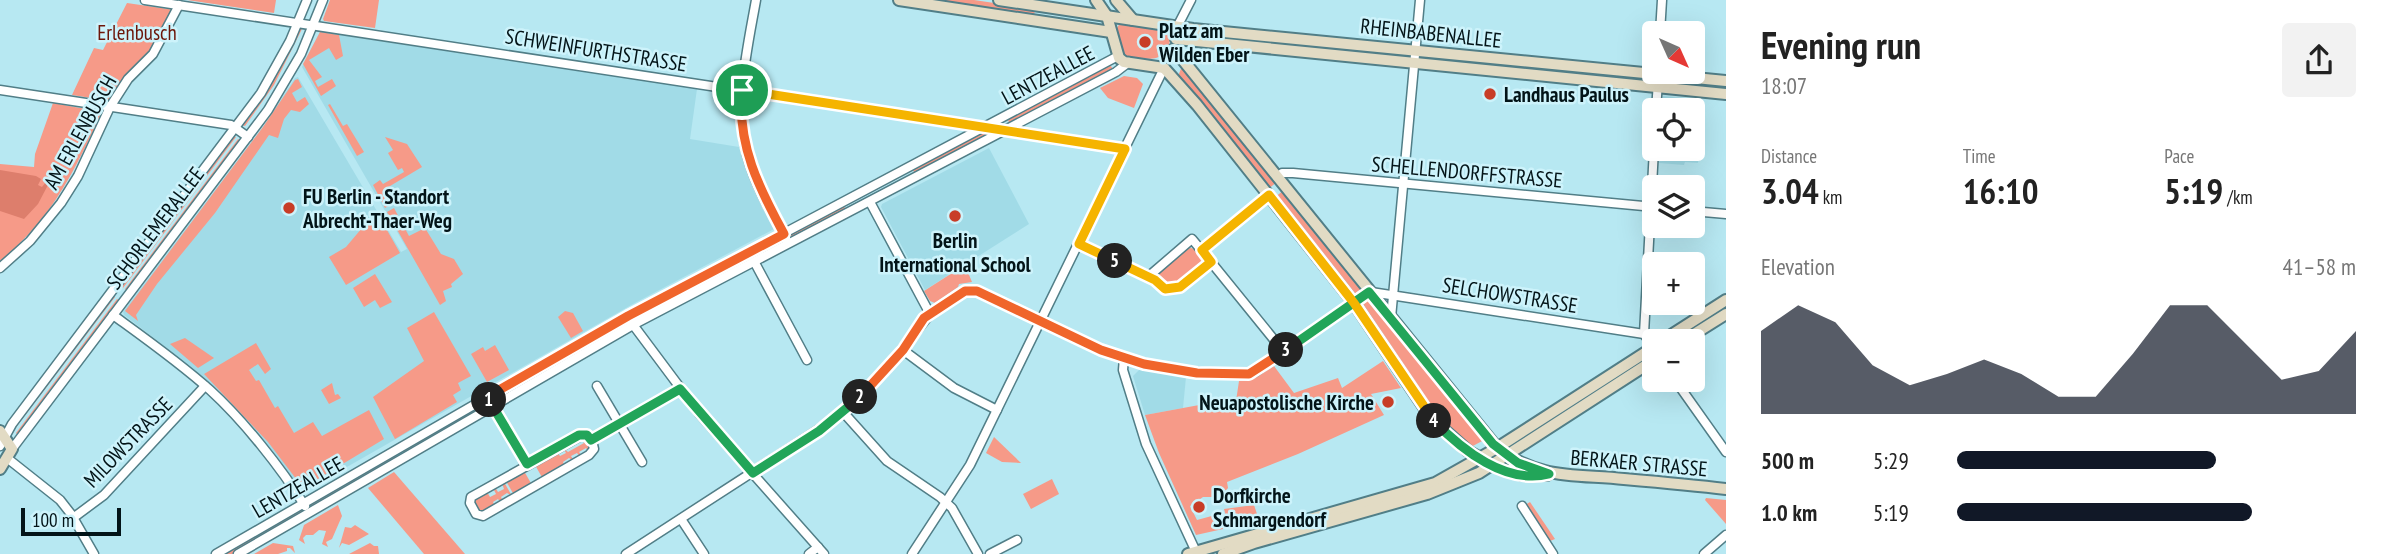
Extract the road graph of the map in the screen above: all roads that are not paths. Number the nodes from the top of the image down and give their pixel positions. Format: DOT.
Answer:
graph roads {
  1 [pos="149,0"];
  2 [pos="307,0"];
  3 [pos="323,0"];
  4 [pos="756,0"];
  5 [pos="899,0"];
  6 [pos="999,0"];
  7 [pos="1096,0"];
  8 [pos="1116,0"];
  9 [pos="1191,0"];
  10 [pos="1420,0"];
  11 [pos="1662,0"];
  12 [pos="173,3"];
  13 [pos="1040,6"];
  14 [pos="1107,16"];
  15 [pos="1133,20"];
  16 [pos="1038,21"];
  17 [pos="1661,21"];
  18 [pos="298,23"];
  19 [pos="314,25"];
  20 [pos="1111,32"];
  21 [pos="1175,34"];
  22 [pos="1118,56"];
  23 [pos="1413,56"];
  24 [pos="1129,62"];
  25 [pos="1164,68"];
  26 [pos="1642,72"];
  27 [pos="1705,79"];
  28 [pos="1726,81"];
  29 [pos="1657,84"];
  30 [pos="1657,87"];
  31 [pos="0,90"];
  32 [pos="742,90"];
  33 [pos="1726,94"];
  34 [pos="1657,98"];
  35 [pos="110,107"];
  36 [pos="236,128"];
  37 [pos="987,128"];
  38 [pos="1005,130"];
  39 [pos="248,137"];
  40 [pos="1125,149"];
  41 [pos="1280,180"];
  42 [pos="883,182"];
  43 [pos="1402,183"];
  44 [pos="888,192"];
  45 [pos="1269,195"];
  46 [pos="845,202"];
  47 [pos="870,202"];
  48 [pos="1642,206"];
  49 [pos="850,212"];
  50 [pos="1705,212"];
  51 [pos="1726,214"];
  52 [pos="784,234"];
  53 [pos="1652,238"];
  54 [pos="789,244"];
  55 [pos="1079,244"];
  56 [pos="1202,250"];
  57 [pos="1211,262"];
  58 [pos="755,263"];
  59 [pos="0,268"];
  60 [pos="1149,276"];
  61 [pos="1369,292"];
  62 [pos="1394,294"];
  63 [pos="1726,300"];
  64 [pos="1354,303"];
  65 [pos="113,314"];
  66 [pos="930,314"];
  67 [pos="1726,314"];
  68 [pos="628,316"];
  69 [pos="1391,319"];
  70 [pos="1041,323"];
  71 [pos="633,326"];
  72 [pos="1651,329"];
  73 [pos="1681,329"];
  74 [pos="1702,329"];
  75 [pos="1642,341"];
  76 [pos="1642,349"];
  77 [pos="903,350"];
  78 [pos="1284,352"];
  79 [pos="1124,358"];
  80 [pos="807,360"];
  81 [pos="1642,368"];
  82 [pos="205,386"];
  83 [pos="597,386"];
  84 [pos="680,389"];
  85 [pos="1684,392"];
  86 [pos="487,397"];
  87 [pos="493,407"];
  88 [pos="998,410"];
  89 [pos="843,412"];
  90 [pos="619,424"];
  91 [pos="1,438"];
  92 [pos="591,440"];
  93 [pos="1497,448"];
  94 [pos="397,450"];
  95 [pos="1726,452"];
  96 [pos="6,454"];
  97 [pos="1507,456"];
  98 [pos="403,458"];
  99 [pos="1480,458"];
  100 [pos="642,462"];
  101 [pos="527,464"];
  102 [pos="1493,465"];
  103 [pos="0,469"];
  104 [pos="753,473"];
  105 [pos="1549,474"];
  106 [pos="1726,489"];
  107 [pos="946,502"];
  108 [pos="304,504"];
  109 [pos="1522,506"];
  110 [pos="310,512"];
  111 [pos="74,518"];
  112 [pos="681,519"];
  113 [pos="1726,535"];
  114 [pos="1017,540"];
  115 [pos="821,551"];
  116 [pos="1193,553"];
  117 [pos="94,554"];
  118 [pos="216,554"];
  119 [pos="238,554"];
  120 [pos="626,554"];
  121 [pos="704,554"];
  122 [pos="809,554"];
  123 [pos="912,554"];
  124 [pos="978,554"];
  125 [pos="990,554"];
  126 [pos="1223,554"];
  127 [pos="1553,554"];
  128 [pos="1704,554"];
  1 -- 12 [label="street, SCHWEINFURTHSTRASSE"];
  2 -- 18 [label="street, SCHORLEMERALLEE"];
  3 -- 19 [label="street, SCHORLEMERALLEE"];
  4 -- 32 [label="street"];
  5 -- 16 [label="street"];
  6 -- 13 [label="street"];
  7 -- 14 [label="street"];
  8 -- 15 [label="street"];
  9 -- 21 [label="street"];
  10 -- 23 [label="street"];
  11 -- 17 [label="street"];
  12 -- 18 [label="street, SCHWEINFURTHSTRASSE"];
  12 -- 35 [label="street, AM ERLENBUSCH"];
  13 -- 14 [label="street"];
  13 -- 16 [label="street"];
  14 -- 15 [label="street"];
  14 -- 20 [label="street"];
  15 -- 21 [label="street, RHEINBABENALLEE"];
  16 -- 20 [label="street"];
  18 -- 19 [label="street, SCHWEINFURTHSTRASSE"];
  18 -- 36 [label="street, SCHORLEMERALLEE"];
  19 -- 32 [label="street, SCHWEINFURTHSTRASSE"];
  19 -- 39 [label="street, SCHORLEMERALLEE"];
  20 -- 22 [label="street"];
  21 -- 23 [label="street, RHEINBABENALLEE"];
  21 -- 25 [label="street"];
  21 -- 41 [label="street, BERKAER STRASSE"];
  22 -- 24 [label="street"];
  22 -- 37 [label="street, LENTZEALLEE"];
  23 -- 26 [label="street, RHEINBABENALLEE"];
  23 -- 30 [label="street, RHEINBABENALLEE"];
  23 -- 43 [label="street"];
  24 -- 25 [label="street"];
  24 -- 38 [label="street, LENTZEALLEE"];
  25 -- 40 [label="street"];
  25 -- 45 [label="street, BERKAER STRASSE"];
  27 -- 28 [label="street, RHEINBABENALLEE"];
  29 -- 30 [label="street"];
  30 -- 33 [label="street, RHEINBABENALLEE"];
  30 -- 34 [label="street"];
  31 -- 35 [label="street"];
  32 -- 37 [label="street, SCHWEINFURTHSTRASSE"];
  32 -- 52 [label="street"];
  35 -- 36 [label="street"];
  35 -- 59 [label="street, AM ERLENBUSCH"];
  36 -- 39 [label="street"];
  36 -- 91 [label="street, SCHORLEMERALLEE"];
  37 -- 38 [label="street, SCHWEINFURTHSTRASSE"];
  37 -- 42 [label="street, LENTZEALLEE"];
  38 -- 40 [label="street, SCHWEINFURTHSTRASSE"];
  38 -- 44 [label="street, LENTZEALLEE"];
  39 -- 65 [label="street, SCHORLEMERALLEE"];
  40 -- 55 [label="street"];
  41 -- 43 [label="street, SCHELLENDORFFSTRASSE"];
  41 -- 45 [label="street"];
  41 -- 61 [label="street, BERKAER STRASSE"];
  42 -- 44 [label="street"];
  42 -- 46 [label="street, LENTZEALLEE"];
  43 -- 48 [label="street, SCHELLENDORFFSTRASSE"];
  43 -- 62 [label="street"];
  44 -- 47 [label="street, LENTZEALLEE"];
  45 -- 56 [label="street"];
  45 -- 64 [label="street, BERKAER STRASSE"];
  46 -- 49 [label="street"];
  46 -- 52 [label="street, LENTZEALLEE"];
  47 -- 49 [label="street, LENTZEALLEE"];
  47 -- 66 [label="street"];
  49 -- 54 [label="street, LENTZEALLEE"];
  50 -- 51 [label="street"];
  52 -- 54 [label="street"];
  52 -- 68 [label="street, LENTZEALLEE"];
  53 -- 72 [label="street"];
  54 -- 58 [label="street, LENTZEALLEE"];
  55 -- 60 [label="street"];
  55 -- 70 [label="street"];
  56 -- 57 [label="street"];
  56 -- 60 [label="street"];
  57 -- 60 [label="street"];
  57 -- 78 [label="street"];
  58 -- 71 [label="street, LENTZEALLEE"];
  58 -- 80 [label="street"];
  61 -- 62 [label="street, SELCHOWSTRASSE"];
  61 -- 64 [label="street"];
  61 -- 69 [label="street, BERKAER STRASSE"];
  62 -- 69 [label="street"];
  62 -- 75 [label="street, SELCHOWSTRASSE"];
  63 -- 73 [label="street"];
  64 -- 78 [label="street"];
  64 -- 99 [label="street, BERKAER STRASSE"];
  65 -- 82 [label="street"];
  65 -- 96 [label="street, SCHORLEMERALLEE"];
  66 -- 70 [label="street"];
  66 -- 77 [label="street"];
  67 -- 74 [label="street"];
  68 -- 71 [label="street"];
  68 -- 86 [label="street, LENTZEALLEE"];
  69 -- 93 [label="street, BERKAER STRASSE"];
  70 -- 79 [label="street"];
  70 -- 88 [label="street"];
  71 -- 84 [label="street"];
  71 -- 87 [label="street, LENTZEALLEE"];
  76 -- 93 [label="street"];
  77 -- 88 [label="street"];
  77 -- 89 [label="street"];
  78 -- 79 [label="street"];
  79 -- 116 [label="street"];
  81 -- 97 [label="street"];
  82 -- 108 [label="street"];
  82 -- 111 [label="street, MILOWSTRASSE"];
  83 -- 90 [label="street"];
  84 -- 90 [label="street"];
  84 -- 104 [label="street"];
  85 -- 95 [label="street"];
  86 -- 87 [label="street"];
  86 -- 94 [label="street, LENTZEALLEE"];
  87 -- 98 [label="street, LENTZEALLEE"];
  87 -- 101 [label="street"];
  88 -- 107 [label="street"];
  89 -- 104 [label="street"];
  89 -- 107 [label="street"];
  90 -- 92 [label="street"];
  90 -- 100 [label="street"];
  91 -- 96 [label="street"];
  92 -- 101 [label="street"];
  92 -- 101 [label="street"];
  93 -- 97 [label="street, BERKAER STRASSE"];
  93 -- 99 [label="street"];
  94 -- 98 [label="street"];
  94 -- 108 [label="street, LENTZEALLEE"];
  96 -- 103 [label="street, SCHORLEMERALLEE"];
  96 -- 111 [label="street"];
  97 -- 102 [label="street"];
  97 -- 105 [label="street, BERKAER STRASSE"];
  98 -- 110 [label="street, LENTZEALLEE"];
  99 -- 102 [label="street, BERKAER STRASSE"];
  99 -- 116 [label="street"];
  102 -- 105 [label="street, BERKAER STRASSE"];
  102 -- 126 [label="street"];
  104 -- 112 [label="street"];
  104 -- 115 [label="street"];
  105 -- 106 [label="street, BERKAER STRASSE"];
  107 -- 123 [label="street"];
  107 -- 124 [label="street"];
  108 -- 110 [label="street"];
  108 -- 118 [label="street, LENTZEALLEE"];
  109 -- 127 [label="street"];
  110 -- 119 [label="street, LENTZEALLEE"];
  111 -- 117 [label="street"];
  112 -- 120 [label="street"];
  112 -- 121 [label="street"];
  113 -- 128 [label="street"];
  114 -- 125 [label="street"];
  115 -- 122 [label="street"];
}
